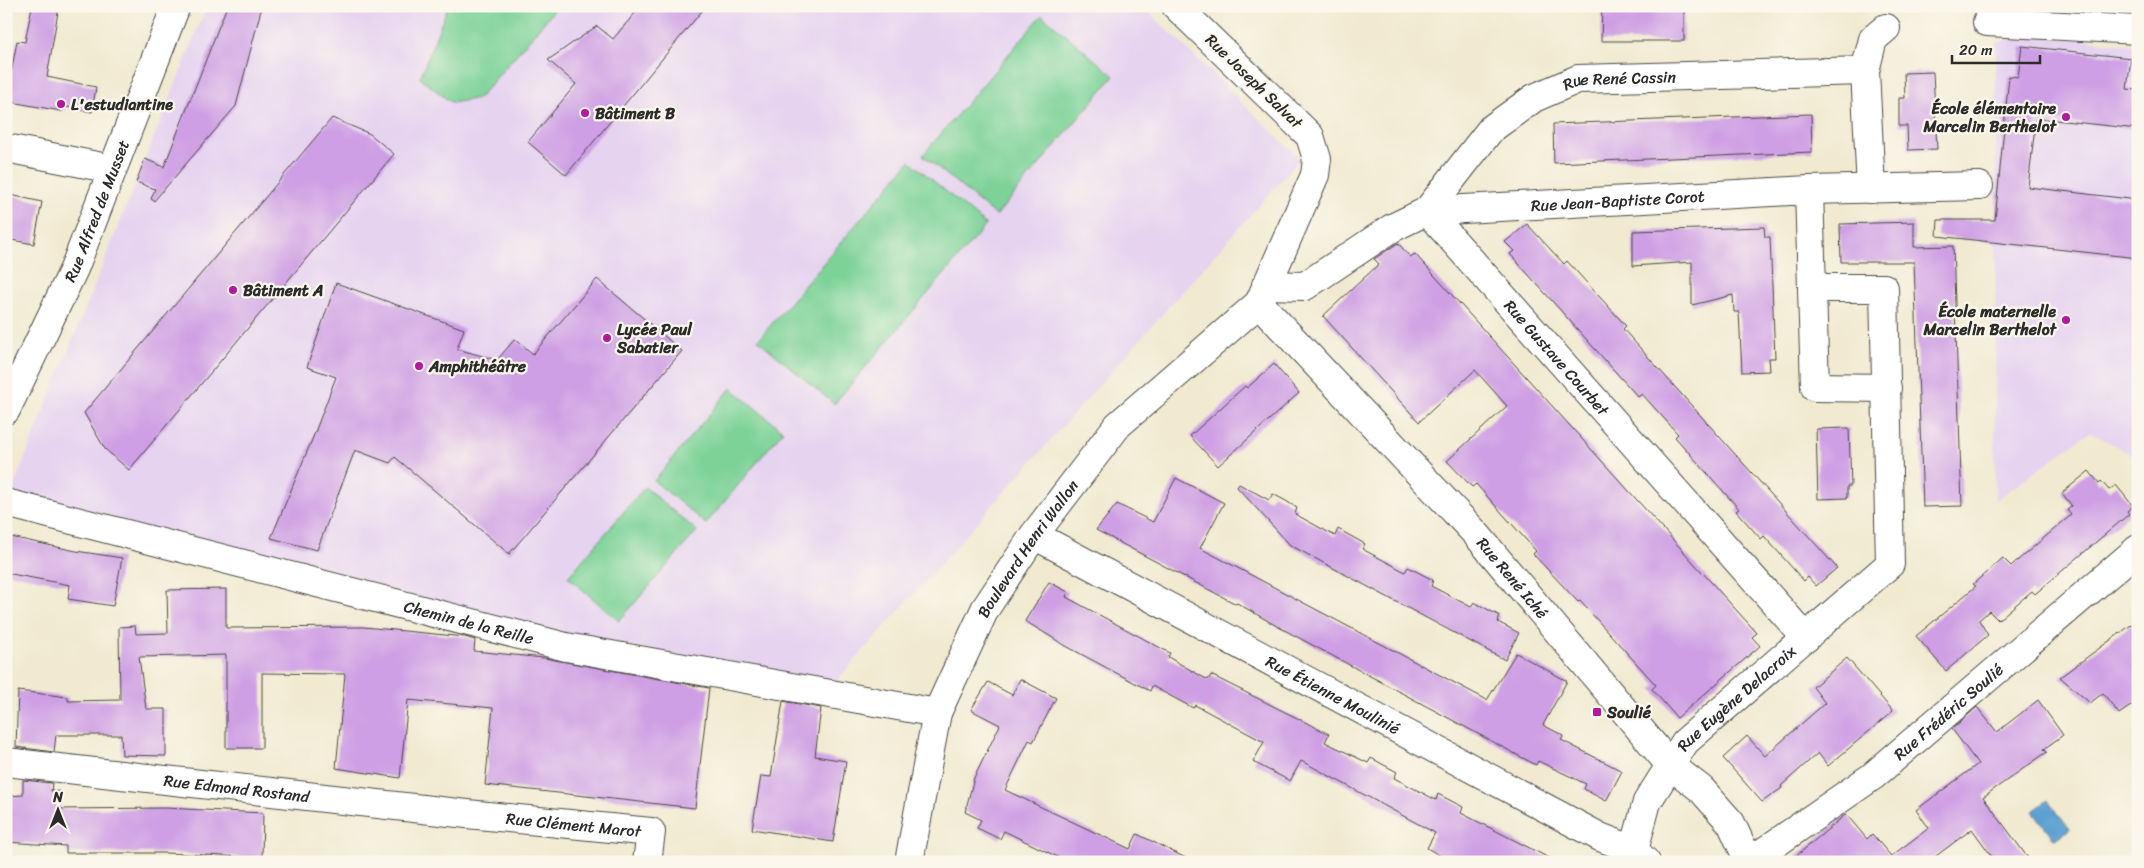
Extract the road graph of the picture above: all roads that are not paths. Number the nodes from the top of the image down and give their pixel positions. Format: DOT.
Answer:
graph roads {
  1 [pos="176,6"];
  2 [pos="1176,6"];
  3 [pos="1987,22"];
  4 [pos="1886,28"];
  5 [pos="2138,30"];
  6 [pos="1865,70"];
  7 [pos="6,148"];
  8 [pos="112,169"];
  9 [pos="1980,186"];
  10 [pos="1809,190"];
  11 [pos="1871,190"];
  12 [pos="1427,211"];
  13 [pos="1812,288"];
  14 [pos="1263,294"];
  15 [pos="1887,388"];
  16 [pos="6,410"];
  17 [pos="6,503"];
  18 [pos="1034,535"];
  19 [pos="2138,549"];
  20 [pos="1806,638"];
  21 [pos="937,712"];
  22 [pos="6,762"];
  23 [pos="1670,765"];
  24 [pos="467,814"];
  25 [pos="1640,856"];
  26 [pos="648,862"];
  27 [pos="910,862"];
  28 [pos="1749,862"];
  1 -- 8 [label="street, Rue Alfred de Musset"];
  2 -- 14 [label="street, Rue Joseph Salvat"];
  3 -- 5 [label="street"];
  4 -- 6 [label="street"];
  6 -- 11 [label="street"];
  6 -- 12 [label="street, Rue René Cassin"];
  7 -- 8 [label="street"];
  8 -- 16 [label="street, Rue Alfred de Musset"];
  9 -- 11 [label="street, Rue Jean-Baptiste Corot"];
  10 -- 11 [label="street, Rue Jean-Baptiste Corot"];
  10 -- 12 [label="street, Rue Jean-Baptiste Corot"];
  10 -- 13 [label="street"];
  12 -- 14 [label="street"];
  12 -- 20 [label="street, Rue Gustave Courbet"];
  13 -- 15 [label="street"];
  13 -- 15 [label="street"];
  14 -- 18 [label="street, Boulevard Henri Wallon"];
  14 -- 23 [label="street, Rue René Iché"];
  15 -- 20 [label="street, Rue Eugène Delacroix"];
  17 -- 21 [label="street, Chemin de la Reille"];
  18 -- 21 [label="street, Boulevard Henri Wallon"];
  18 -- 25 [label="street, Rue Étienne Moulinié"];
  19 -- 28 [label="street, Rue Frédéric Soulié"];
  20 -- 23 [label="street, Rue Eugène Delacroix"];
  21 -- 27 [label="street, Boulevard Henri Wallon"];
  22 -- 24 [label="street, Rue Edmond Rostand"];
  23 -- 25 [label="street, Rue Eugène Delacroix"];
  23 -- 28 [label="street, Rue René Iché"];
  24 -- 26 [label="street, Rue Clément Marot"];
}
